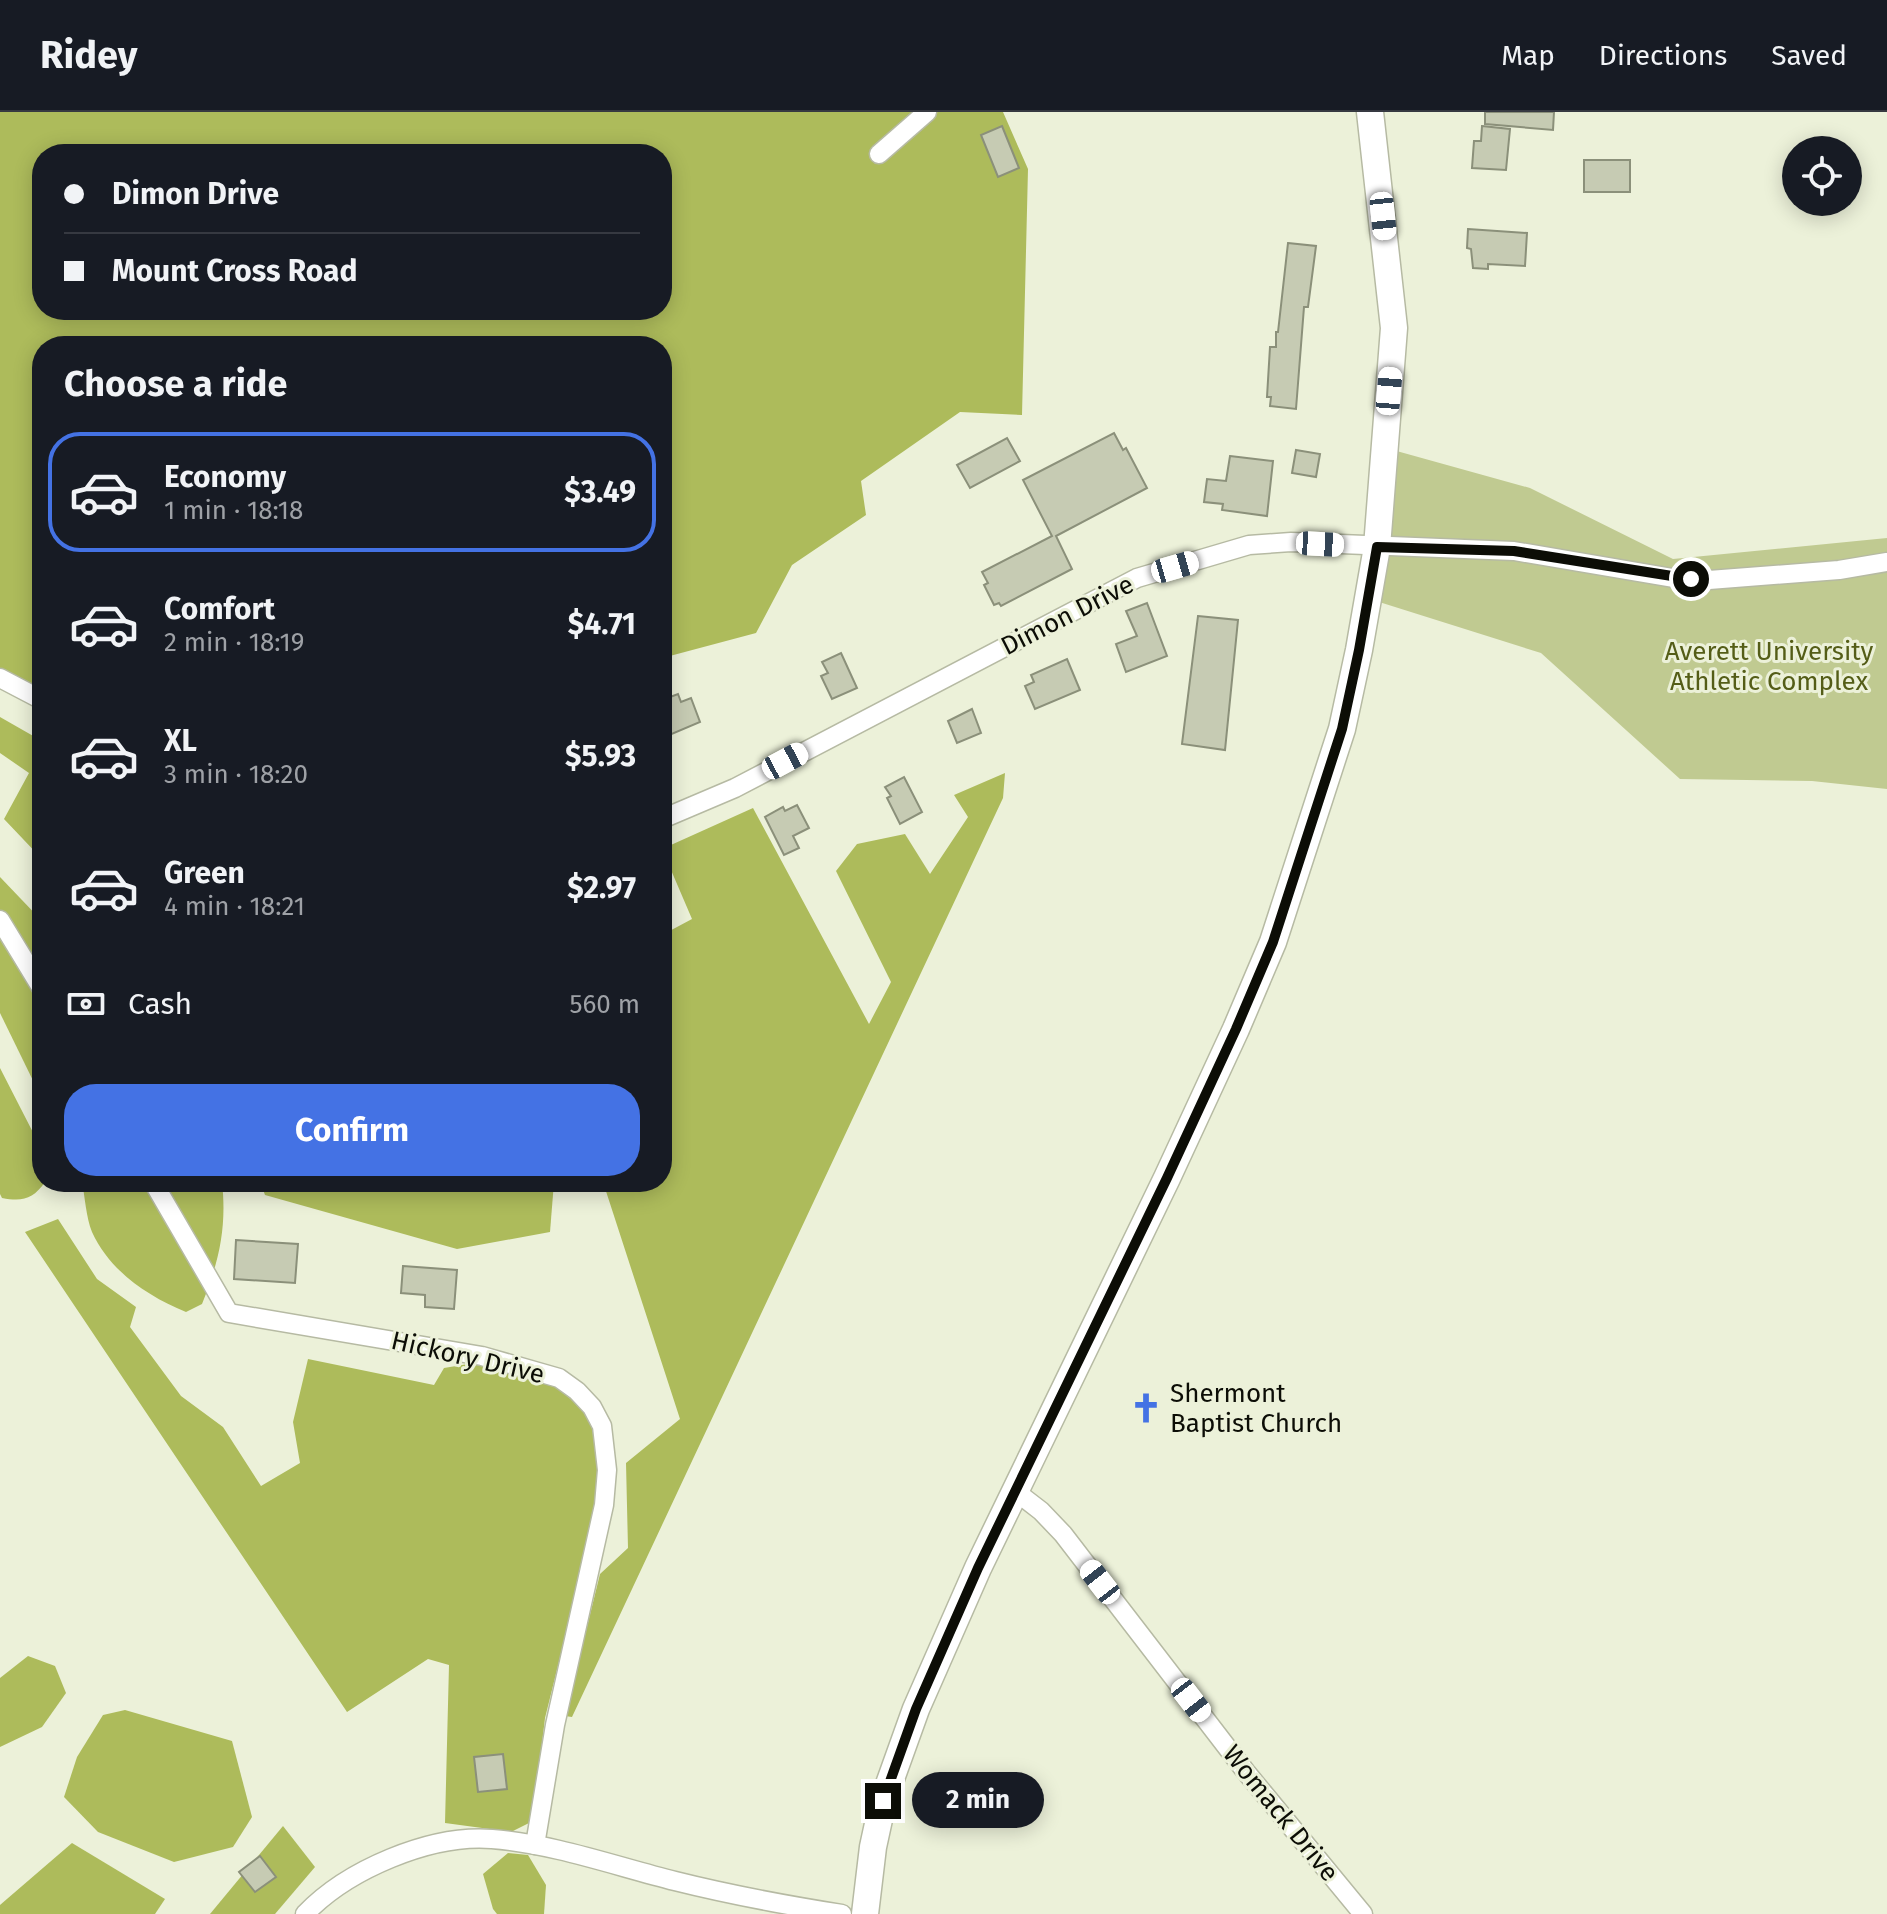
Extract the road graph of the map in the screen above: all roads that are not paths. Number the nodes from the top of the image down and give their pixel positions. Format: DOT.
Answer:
graph roads {
  1 [pos="927,112"];
  2 [pos="1370,112"];
  3 [pos="879,154"];
  4 [pos="1377,547"];
  5 [pos="1887,562"];
  6 [pos="0,678"];
  7 [pos="32,695"];
  8 [pos="672,815"];
  9 [pos="0,920"];
  10 [pos="32,973"];
  11 [pos="159,1192"];
  12 [pos="1015,1491"];
  13 [pos="535,1845"];
  14 [pos="305,1914"];
  15 [pos="842,1914"];
  16 [pos="865,1914"];
  17 [pos="1363,1914"];
  1 -- 3 [label="street"];
  2 -- 4 [label="main road"];
  4 -- 5 [label="street, Dimon Drive"];
  4 -- 8 [label="street, Dimon Drive"];
  4 -- 12 [label="main road"];
  6 -- 7 [label="street"];
  9 -- 10 [label="street"];
  11 -- 13 [label="street, Hickory Drive"];
  12 -- 16 [label="main road"];
  12 -- 17 [label="street, Womack Drive"];
  13 -- 14 [label="street"];
  13 -- 15 [label="street"];
}
